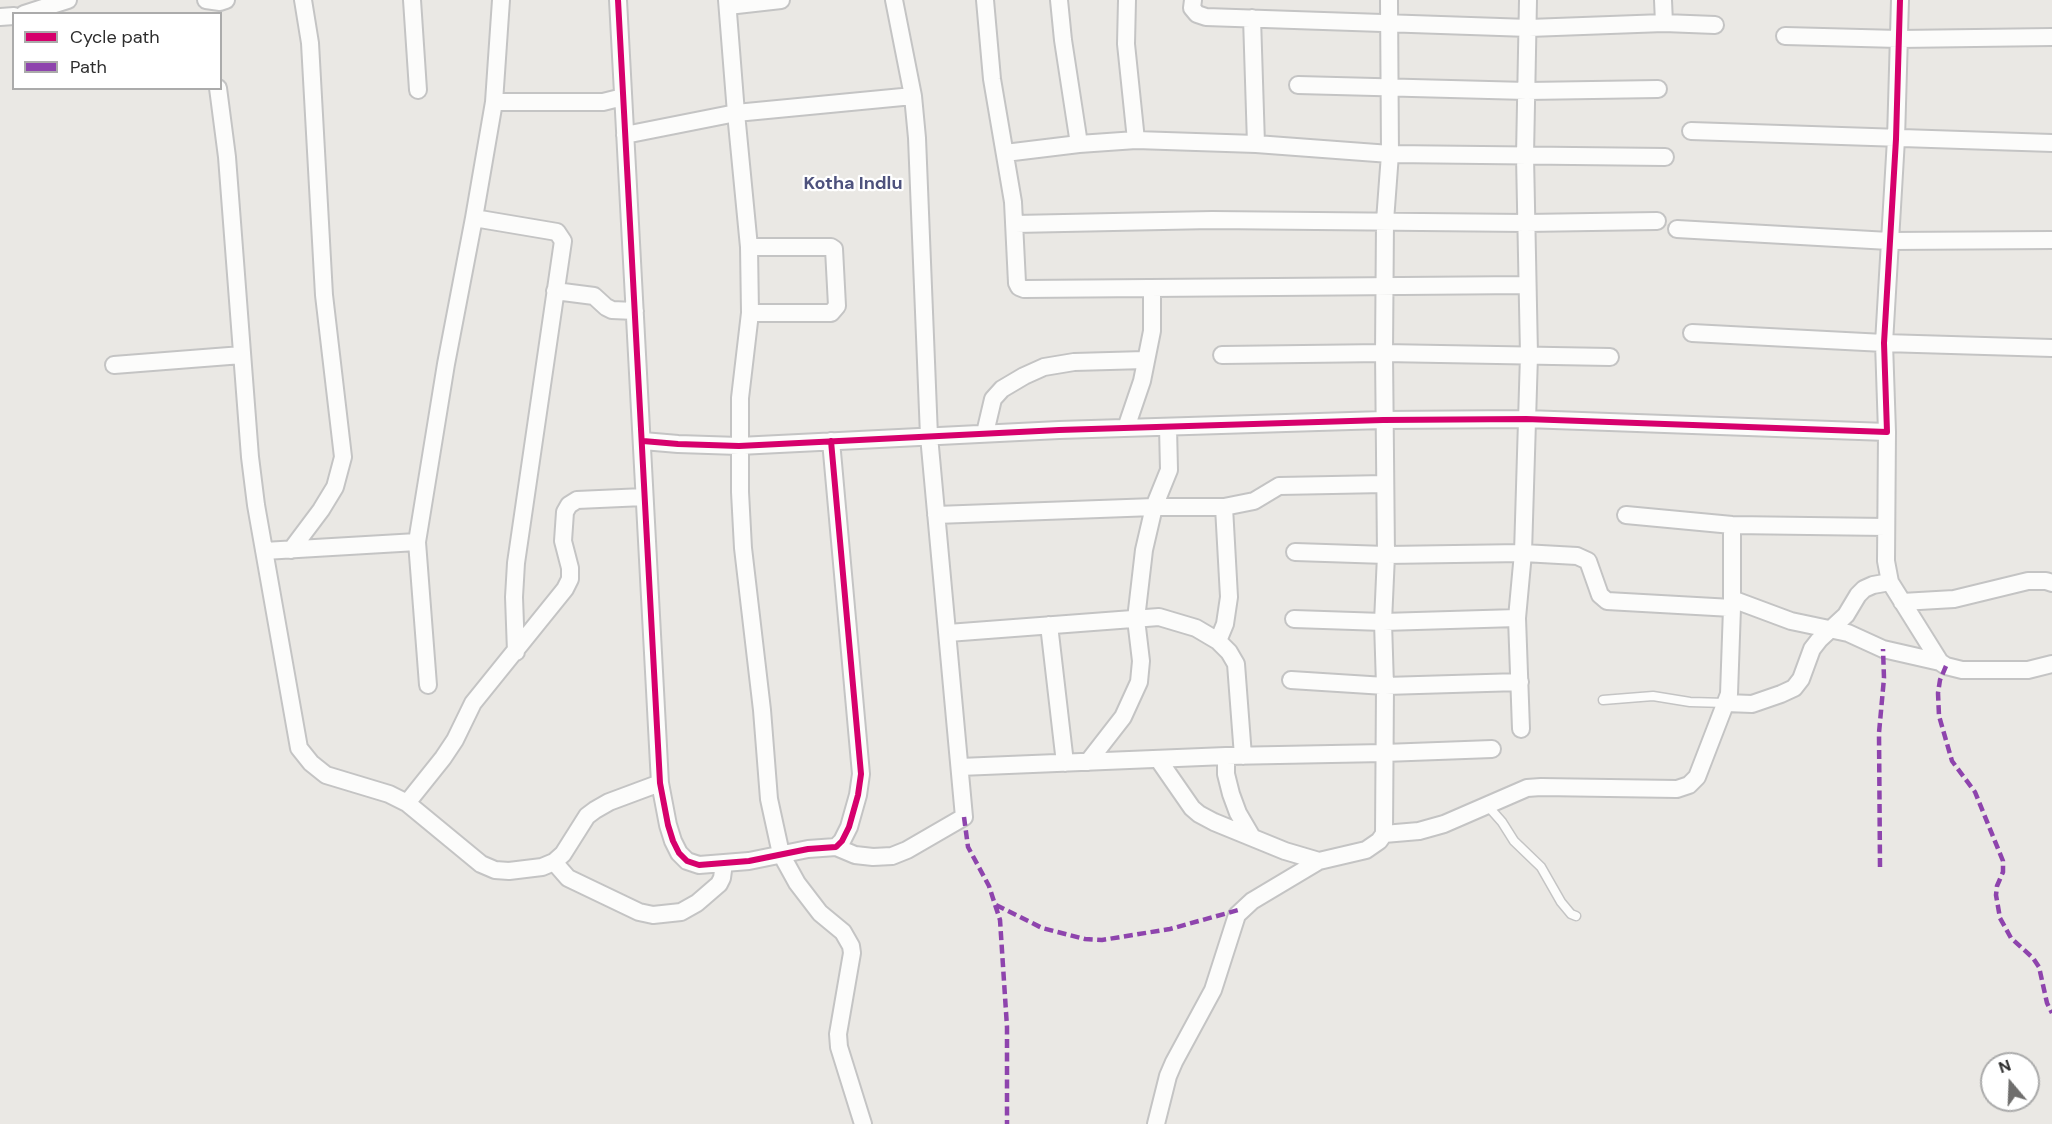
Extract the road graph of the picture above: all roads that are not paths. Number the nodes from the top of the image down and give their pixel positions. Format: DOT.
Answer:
graph roads {
  1 [pos="68,0"];
  2 [pos="204,0"];
  3 [pos="226,0"];
  4 [pos="303,0"];
  5 [pos="412,0"];
  6 [pos="501,0"];
  7 [pos="618,0"];
  8 [pos="781,0"];
  9 [pos="894,0"];
  10 [pos="985,0"];
  11 [pos="1059,0"];
  12 [pos="1127,0"];
  13 [pos="1193,0"];
  14 [pos="1389,0"];
  15 [pos="1528,0"];
  16 [pos="1663,0"];
  17 [pos="1900,0"];
  18 [pos="727,3"];
  19 [pos="30,12"];
  20 [pos="1252,18"];
  21 [pos="1390,22"];
  22 [pos="1664,23"];
  23 [pos="1715,26"];
  24 [pos="1528,28"];
  25 [pos="1785,36"];
  26 [pos="2052,37"];
  27 [pos="1899,39"];
  28 [pos="1298,85"];
  29 [pos="1390,89"];
  30 [pos="1658,89"];
  31 [pos="218,90"];
  32 [pos="418,90"];
  33 [pos="1527,91"];
  34 [pos="913,96"];
  35 [pos="623,97"];
  36 [pos="494,102"];
  37 [pos="736,113"];
  38 [pos="1691,131"];
  39 [pos="625,135"];
  40 [pos="1896,139"];
  41 [pos="1136,140"];
  42 [pos="2052,143"];
  43 [pos="1079,144"];
  44 [pos="1256,144"];
  45 [pos="1005,153"];
  46 [pos="1390,154"];
  47 [pos="1526,156"];
  48 [pos="1665,157"];
  49 [pos="474,218"];
  50 [pos="1385,221"];
  51 [pos="1657,221"];
  52 [pos="1526,222"];
  53 [pos="1016,224"];
  54 [pos="1677,229"];
  55 [pos="2052,240"];
  56 [pos="1889,241"];
  57 [pos="749,247"];
  58 [pos="1527,285"];
  59 [pos="1386,287"];
  60 [pos="1152,288"];
  61 [pos="555,291"];
  62 [pos="635,311"];
  63 [pos="750,313"];
  64 [pos="1692,333"];
  65 [pos="1884,343"];
  66 [pos="2052,348"];
  67 [pos="1384,353"];
  68 [pos="1529,354"];
  69 [pos="242,355"];
  70 [pos="1222,355"];
  71 [pos="1610,357"];
  72 [pos="1145,360"];
  73 [pos="114,365"];
  74 [pos="1526,419"];
  75 [pos="1383,420"];
  76 [pos="1168,426"];
  77 [pos="1126,428"];
  78 [pos="1887,432"];
  79 [pos="985,433"];
  80 [pos="929,436"];
  81 [pos="643,441"];
  82 [pos="831,441"];
  83 [pos="739,446"];
  84 [pos="1385,484"];
  85 [pos="644,497"];
  86 [pos="1154,507"];
  87 [pos="1224,507"];
  88 [pos="936,515"];
  89 [pos="1626,515"];
  90 [pos="1732,525"];
  91 [pos="1886,527"];
  92 [pos="417,542"];
  93 [pos="291,550"];
  94 [pos="264,551"];
  95 [pos="1295,552"];
  96 [pos="1523,553"];
  97 [pos="1386,555"];
  98 [pos="1890,582"];
  99 [pos="2052,584"];
  100 [pos="1902,602"];
  101 [pos="1732,603"];
  102 [pos="1517,618"];
  103 [pos="1136,619"];
  104 [pos="1294,619"];
  105 [pos="1383,622"];
  106 [pos="1049,626"];
  107 [pos="1831,629"];
  108 [pos="948,633"];
  109 [pos="1218,641"];
  110 [pos="516,651"];
  111 [pos="1940,662"];
  112 [pos="2052,664"];
  113 [pos="1291,680"];
  114 [pos="1520,682"];
  115 [pos="428,685"];
  116 [pos="1385,686"];
  117 [pos="1603,700"];
  118 [pos="1725,704"];
  119 [pos="1521,729"];
  120 [pos="1492,749"];
  121 [pos="1384,753"];
  122 [pos="1234,756"];
  123 [pos="1158,759"];
  124 [pos="1088,762"];
  125 [pos="1065,763"];
  126 [pos="960,767"];
  127 [pos="660,783"];
  128 [pos="407,803"];
  129 [pos="1487,805"];
  130 [pos="1384,834"];
  131 [pos="1252,837"];
  132 [pos="836,847"];
  133 [pos="781,854"];
  134 [pos="1318,861"];
  135 [pos="554,862"];
  136 [pos="724,863"];
  137 [pos="1576,916"];
  138 [pos="863,1124"];
  139 [pos="1156,1124"];
  1 -- 19 [label="street"];
  2 -- 3 [label="street"];
  4 -- 93 [label="street"];
  5 -- 32 [label="street"];
  6 -- 36 [label="street"];
  7 -- 35 [label="street"];
  8 -- 18 [label="street"];
  9 -- 34 [label="street"];
  10 -- 45 [label="street"];
  11 -- 43 [label="street"];
  12 -- 41 [label="street"];
  13 -- 20 [label="street"];
  14 -- 21 [label="street"];
  15 -- 24 [label="street"];
  16 -- 22 [label="street"];
  17 -- 27 [label="street"];
  18 -- 37 [label="street"];
  20 -- 21 [label="street"];
  20 -- 44 [label="street"];
  21 -- 24 [label="street"];
  21 -- 29 [label="street"];
  22 -- 23 [label="street"];
  22 -- 24 [label="street"];
  24 -- 33 [label="street"];
  25 -- 27 [label="street"];
  26 -- 27 [label="street"];
  27 -- 40 [label="street"];
  28 -- 29 [label="street"];
  29 -- 33 [label="street"];
  29 -- 46 [label="street"];
  30 -- 33 [label="street"];
  31 -- 69 [label="street"];
  33 -- 47 [label="street"];
  34 -- 37 [label="street"];
  34 -- 80 [label="street"];
  35 -- 36 [label="street"];
  35 -- 39 [label="street"];
  36 -- 49 [label="street"];
  37 -- 39 [label="street"];
  37 -- 57 [label="street"];
  38 -- 40 [label="street"];
  39 -- 62 [label="street"];
  40 -- 42 [label="street"];
  40 -- 56 [label="street"];
  41 -- 43 [label="street"];
  41 -- 44 [label="street"];
  43 -- 45 [label="street"];
  44 -- 46 [label="street"];
  45 -- 53 [label="street"];
  46 -- 47 [label="street"];
  46 -- 50 [label="street"];
  47 -- 48 [label="street"];
  47 -- 52 [label="street"];
  49 -- 61 [label="street"];
  49 -- 92 [label="street"];
  50 -- 52 [label="street"];
  50 -- 53 [label="street"];
  50 -- 59 [label="street"];
  51 -- 52 [label="street"];
  52 -- 58 [label="street"];
  53 -- 60 [label="street"];
  54 -- 56 [label="street"];
  55 -- 56 [label="street"];
  56 -- 65 [label="street"];
  57 -- 63 [label="street"];
  57 -- 63 [label="street"];
  58 -- 59 [label="street"];
  58 -- 68 [label="street"];
  59 -- 60 [label="street"];
  59 -- 67 [label="street"];
  60 -- 72 [label="street"];
  61 -- 62 [label="street"];
  61 -- 110 [label="street"];
  62 -- 81 [label="street"];
  63 -- 83 [label="street"];
  64 -- 65 [label="street"];
  65 -- 66 [label="street"];
  65 -- 78 [label="street"];
  67 -- 68 [label="street"];
  67 -- 70 [label="street"];
  67 -- 75 [label="street"];
  68 -- 71 [label="street"];
  68 -- 74 [label="street"];
  69 -- 73 [label="street"];
  69 -- 94 [label="street"];
  72 -- 77 [label="street"];
  72 -- 79 [label="street"];
  74 -- 75 [label="street"];
  74 -- 78 [label="street"];
  74 -- 96 [label="street"];
  75 -- 76 [label="street"];
  75 -- 84 [label="street"];
  76 -- 77 [label="street"];
  76 -- 86 [label="street"];
  77 -- 79 [label="street"];
  78 -- 91 [label="street"];
  79 -- 80 [label="street"];
  80 -- 82 [label="street"];
  80 -- 88 [label="street"];
  81 -- 83 [label="street"];
  81 -- 85 [label="street"];
  82 -- 83 [label="street"];
  82 -- 132 [label="street"];
  83 -- 133 [label="street"];
  84 -- 87 [label="street"];
  84 -- 97 [label="street"];
  85 -- 110 [label="street"];
  85 -- 127 [label="street"];
  86 -- 87 [label="street"];
  86 -- 88 [label="street"];
  86 -- 103 [label="street"];
  87 -- 109 [label="street"];
  88 -- 108 [label="street"];
  89 -- 90 [label="street"];
  90 -- 91 [label="street"];
  90 -- 101 [label="street"];
  91 -- 98 [label="street"];
  92 -- 93 [label="street"];
  92 -- 115 [label="street"];
  93 -- 94 [label="street"];
  94 -- 128 [label="street"];
  95 -- 97 [label="street"];
  96 -- 97 [label="street"];
  96 -- 101 [label="street"];
  96 -- 102 [label="street"];
  97 -- 105 [label="street"];
  98 -- 100 [label="street"];
  98 -- 107 [label="street"];
  99 -- 100 [label="street"];
  100 -- 111 [label="street"];
  101 -- 107 [label="street"];
  101 -- 118 [label="street"];
  102 -- 105 [label="street"];
  102 -- 114 [label="street"];
  103 -- 106 [label="street"];
  103 -- 109 [label="street"];
  103 -- 124 [label="street"];
  104 -- 105 [label="street"];
  105 -- 116 [label="street"];
  106 -- 108 [label="street"];
  106 -- 125 [label="street"];
  107 -- 111 [label="street"];
  107 -- 118 [label="street"];
  108 -- 126 [label="street"];
  109 -- 122 [label="street"];
  110 -- 128 [label="street"];
  111 -- 112 [label="street"];
  113 -- 116 [label="street"];
  114 -- 116 [label="street"];
  114 -- 119 [label="street"];
  116 -- 121 [label="street"];
  117 -- 118 [label="lane"];
  118 -- 129 [label="street"];
  120 -- 121 [label="street"];
  121 -- 122 [label="street"];
  121 -- 130 [label="street"];
  122 -- 123 [label="street"];
  122 -- 131 [label="street"];
  123 -- 124 [label="street"];
  123 -- 131 [label="street"];
  124 -- 125 [label="street"];
  125 -- 126 [label="street"];
  126 -- 132 [label="street"];
  127 -- 135 [label="street"];
  127 -- 136 [label="street"];
  128 -- 135 [label="street"];
  129 -- 130 [label="street"];
  129 -- 137 [label="lane"];
  130 -- 134 [label="street"];
  131 -- 134 [label="street"];
  132 -- 133 [label="street"];
  133 -- 136 [label="street"];
  133 -- 138 [label="street"];
  134 -- 139 [label="street"];
  135 -- 136 [label="street"];
}
